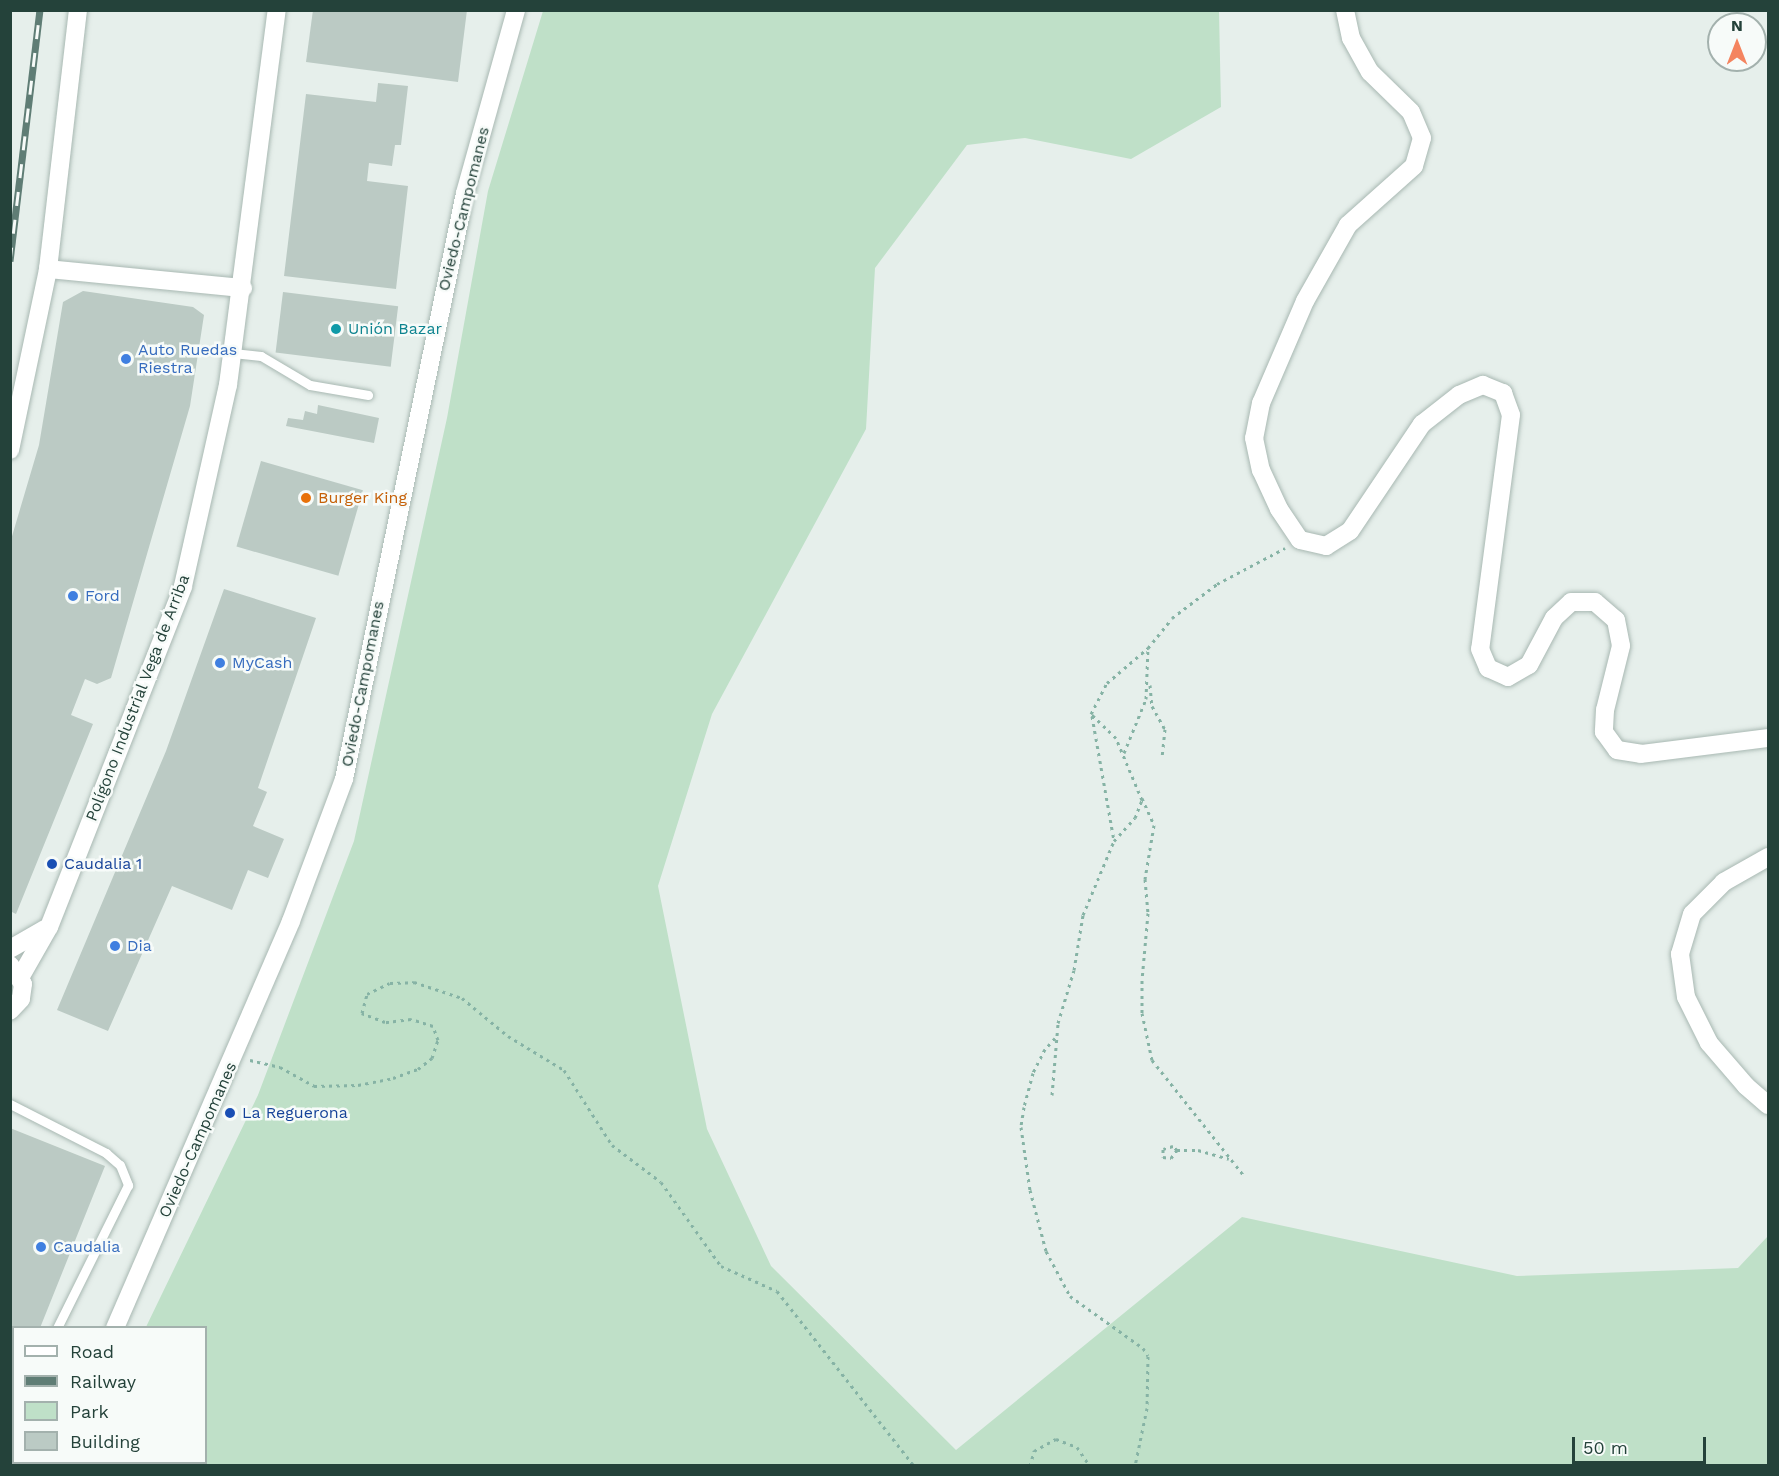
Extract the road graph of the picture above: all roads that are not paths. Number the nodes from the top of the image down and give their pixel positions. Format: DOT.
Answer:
graph roads {
  1 [pos="78,10"];
  2 [pos="277,10"];
  3 [pos="516,10"];
  4 [pos="1345,10"];
  5 [pos="48,269"];
  6 [pos="243,288"];
  7 [pos="233,353"];
  8 [pos="368,395"];
  9 [pos="10,450"];
  10 [pos="1768,738"];
  11 [pos="1768,857"];
  12 [pos="49,927"];
  13 [pos="14,950"];
  14 [pos="16,971"];
  15 [pos="10,1011"];
  16 [pos="10,1104"];
  17 [pos="1768,1105"];
  18 [pos="58,1326"];
  19 [pos="116,1326"];
  1 -- 5 [label="street"];
  2 -- 6 [label="street, Polígono Industrial Vega de Arriba"];
  3 -- 19 [label="street, Oviedo-Campomanes"];
  4 -- 10 [label="street"];
  5 -- 6 [label="street"];
  5 -- 9 [label="street"];
  6 -- 7 [label="street, Polígono Industrial Vega de Arriba"];
  7 -- 8 [label="lane"];
  7 -- 12 [label="street, Polígono Industrial Vega de Arriba"];
  11 -- 17 [label="street"];
  12 -- 13 [label="street"];
  12 -- 14 [label="street, Polígono Industrial Vega de Arriba"];
  14 -- 15 [label="street, Polígono Industrial Vega de Arriba"];
  16 -- 18 [label="lane"];
}
